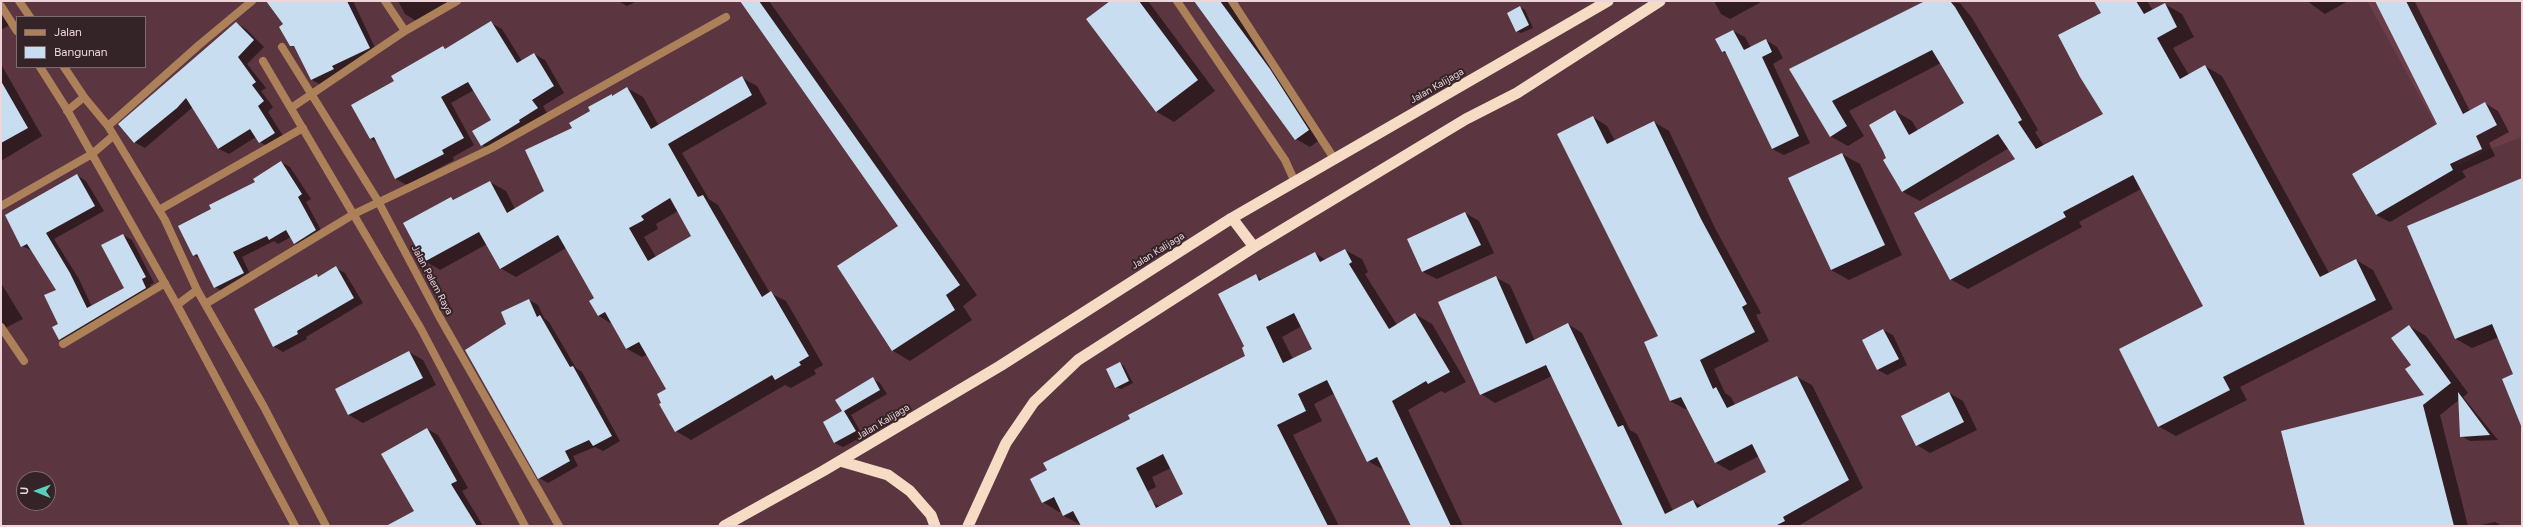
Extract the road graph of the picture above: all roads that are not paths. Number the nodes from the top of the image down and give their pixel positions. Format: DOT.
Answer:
graph roads {
  1 [pos="19,1"];
  2 [pos="252,1"];
  3 [pos="385,1"];
  4 [pos="457,1"];
  5 [pos="1177,1"];
  6 [pos="1232,1"];
  7 [pos="1608,1"];
  8 [pos="1660,1"];
  9 [pos="1,6"];
  10 [pos="29,16"];
  11 [pos="726,17"];
  12 [pos="16,29"];
  13 [pos="405,31"];
  14 [pos="282,47"];
  15 [pos="263,61"];
  16 [pos="41,68"];
  17 [pos="65,68"];
  18 [pos="312,93"];
  19 [pos="84,97"];
  20 [pos="71,108"];
  21 [pos="291,108"];
  22 [pos="108,126"];
  23 [pos="303,128"];
  24 [pos="113,136"];
  25 [pos="94,152"];
  26 [pos="1335,160"];
  27 [pos="1295,182"];
  28 [pos="378,201"];
  29 [pos="1,206"];
  30 [pos="159,210"];
  31 [pos="354,214"];
  32 [pos="1232,218"];
  33 [pos="1254,247"];
  34 [pos="165,283"];
  35 [pos="194,292"];
  36 [pos="179,303"];
  37 [pos="206,303"];
  38 [pos="1,327"];
  39 [pos="63,344"];
  40 [pos="24,361"];
  41 [pos="840,461"];
  42 [pos="296,526"];
  43 [pos="326,526"];
  44 [pos="526,526"];
  45 [pos="559,526"];
  46 [pos="724,526"];
  47 [pos="935,526"];
  48 [pos="968,526"];
  1 -- 10 [label="street"];
  2 -- 22 [label="street"];
  3 -- 13 [label="street"];
  4 -- 13 [label="street"];
  5 -- 27 [label="street"];
  6 -- 26 [label="street"];
  7 -- 26 [label="highway, Jalan Kalijaga"];
  8 -- 33 [label="highway"];
  9 -- 12 [label="street"];
  11 -- 28 [label="street"];
  13 -- 18 [label="street"];
  14 -- 18 [label="street, Jalan Palem Raya"];
  15 -- 21 [label="street"];
  16 -- 20 [label="street"];
  17 -- 19 [label="street"];
  18 -- 21 [label="street"];
  18 -- 28 [label="street, Jalan Palem Raya"];
  19 -- 20 [label="street"];
  19 -- 22 [label="street"];
  20 -- 25 [label="street"];
  21 -- 23 [label="street"];
  22 -- 24 [label="street"];
  23 -- 30 [label="street"];
  23 -- 31 [label="street"];
  24 -- 25 [label="street"];
  24 -- 30 [label="street"];
  25 -- 29 [label="street"];
  25 -- 34 [label="street"];
  26 -- 27 [label="highway, Jalan Kalijaga"];
  27 -- 32 [label="highway, Jalan Kalijaga"];
  28 -- 31 [label="street"];
  28 -- 45 [label="street, Jalan Palem Raya"];
  30 -- 35 [label="street"];
  31 -- 37 [label="street"];
  31 -- 44 [label="street"];
  32 -- 33 [label="highway"];
  32 -- 41 [label="highway, Jalan Kalijaga"];
  33 -- 48 [label="highway"];
  34 -- 36 [label="street"];
  34 -- 39 [label="street"];
  35 -- 36 [label="street"];
  35 -- 37 [label="street"];
  36 -- 42 [label="street"];
  37 -- 43 [label="street"];
  38 -- 40 [label="street"];
  41 -- 46 [label="highway, Jalan Kalijaga"];
  41 -- 47 [label="highway"];
}
